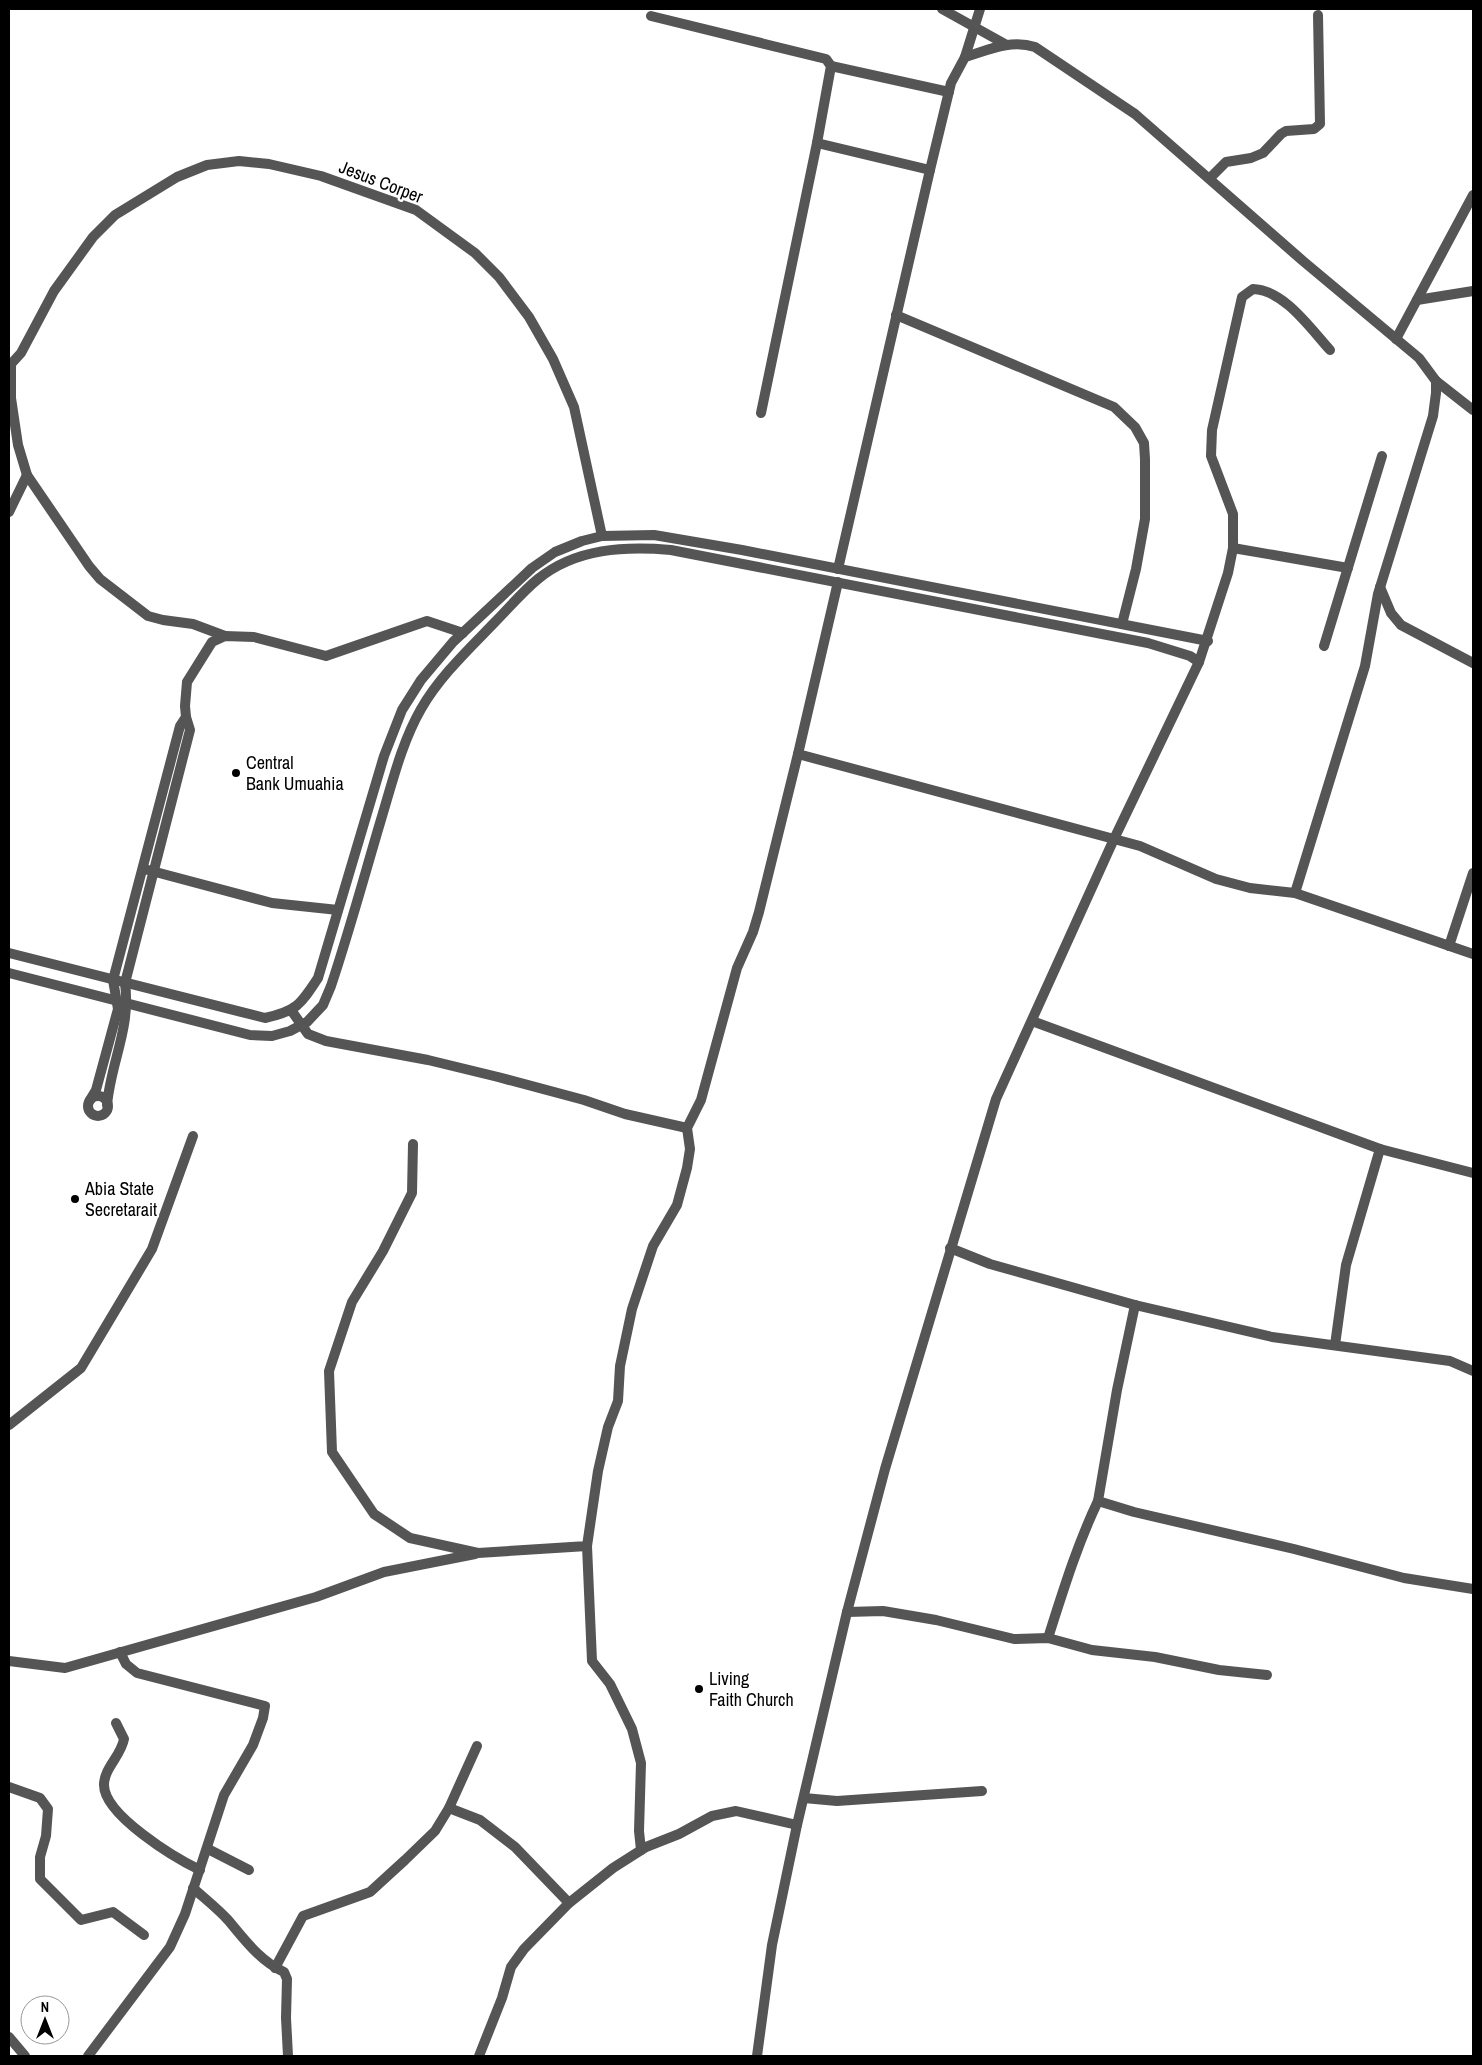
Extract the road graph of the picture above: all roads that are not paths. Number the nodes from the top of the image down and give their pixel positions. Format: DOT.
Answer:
graph roads {
  1 [pos="942,9"];
  2 [pos="980,9"];
  3 [pos="1318,15"];
  4 [pos="651,16"];
  5 [pos="974,28"];
  6 [pos="1005,44"];
  7 [pos="964,57"];
  8 [pos="831,66"];
  9 [pos="949,92"];
  10 [pos="817,144"];
  11 [pos="930,170"];
  12 [pos="1210,178"];
  13 [pos="1473,195"];
  14 [pos="1473,291"];
  15 [pos="1417,300"];
  16 [pos="896,315"];
  17 [pos="1396,339"];
  18 [pos="1330,350"];
  19 [pos="1436,381"];
  20 [pos="1473,410"];
  21 [pos="760,413"];
  22 [pos="1382,456"];
  23 [pos="27,475"];
  24 [pos="9,512"];
  25 [pos="602,536"];
  26 [pos="1232,548"];
  27 [pos="734,549"];
  28 [pos="732,562"];
  29 [pos="1348,568"];
  30 [pos="838,569"];
  31 [pos="838,582"];
  32 [pos="1380,587"];
  33 [pos="1021,604"];
  34 [pos="1019,618"];
  35 [pos="1122,624"];
  36 [pos="463,633"];
  37 [pos="226,636"];
  38 [pos="1208,641"];
  39 [pos="1324,646"];
  40 [pos="1199,662"];
  41 [pos="1473,663"];
  42 [pos="186,717"];
  43 [pos="798,754"];
  44 [pos="1114,839"];
  45 [pos="142,869"];
  46 [pos="154,871"];
  47 [pos="1473,873"];
  48 [pos="1294,893"];
  49 [pos="338,910"];
  50 [pos="1449,946"];
  51 [pos="9,953"];
  52 [pos="1473,954"];
  53 [pos="9,973"];
  54 [pos="114,980"];
  55 [pos="125,983"];
  56 [pos="116,1001"];
  57 [pos="128,1004"];
  58 [pos="291,1010"];
  59 [pos="1032,1020"];
  60 [pos="301,1025"];
  61 [pos="90,1100"];
  62 [pos="107,1105"];
  63 [pos="687,1128"];
  64 [pos="193,1136"];
  65 [pos="413,1144"];
  66 [pos="1380,1149"];
  67 [pos="1473,1173"];
  68 [pos="950,1248"];
  69 [pos="1135,1305"];
  70 [pos="1335,1345"];
  71 [pos="1473,1371"];
  72 [pos="9,1425"];
  73 [pos="1098,1501"];
  74 [pos="588,1546"];
  75 [pos="478,1553"];
  76 [pos="1473,1589"];
  77 [pos="847,1612"];
  78 [pos="1048,1638"];
  79 [pos="120,1652"];
  80 [pos="9,1661"];
  81 [pos="1267,1675"];
  82 [pos="116,1723"];
  83 [pos="477,1746"];
  84 [pos="9,1787"];
  85 [pos="982,1791"];
  86 [pos="804,1798"];
  87 [pos="449,1808"];
  88 [pos="797,1824"];
  89 [pos="208,1849"];
  90 [pos="641,1850"];
  91 [pos="200,1870"];
  92 [pos="249,1870"];
  93 [pos="193,1888"];
  94 [pos="568,1903"];
  95 [pos="144,1935"];
  96 [pos="275,1968"];
  97 [pos="9,2037"];
  98 [pos="25,2056"];
  99 [pos="88,2056"];
  100 [pos="288,2056"];
  101 [pos="479,2056"];
  102 [pos="757,2056"];
  1 -- 5 [label="street"];
  2 -- 5 [label="street"];
  3 -- 12 [label="street"];
  4 -- 8 [label="street"];
  5 -- 6 [label="street"];
  5 -- 7 [label="street"];
  6 -- 7 [label="street"];
  6 -- 12 [label="street"];
  7 -- 9 [label="street"];
  8 -- 9 [label="street"];
  8 -- 10 [label="street"];
  9 -- 11 [label="street"];
  10 -- 11 [label="street"];
  10 -- 21 [label="street"];
  11 -- 16 [label="street"];
  12 -- 17 [label="street"];
  13 -- 15 [label="street"];
  14 -- 15 [label="street"];
  15 -- 17 [label="street"];
  16 -- 30 [label="street"];
  16 -- 35 [label="street"];
  17 -- 19 [label="street"];
  18 -- 26 [label="street"];
  19 -- 20 [label="street"];
  19 -- 32 [label="street"];
  22 -- 29 [label="street"];
  23 -- 24 [label="street"];
  23 -- 25 [label="street, Jesus Corper"];
  23 -- 37 [label="street, Jesus Corper"];
  25 -- 27 [label="street"];
  25 -- 36 [label="street"];
  26 -- 29 [label="street"];
  26 -- 38 [label="street"];
  27 -- 28 [label="street"];
  27 -- 30 [label="street"];
  28 -- 31 [label="street"];
  28 -- 60 [label="street"];
  29 -- 39 [label="street"];
  30 -- 33 [label="street"];
  31 -- 34 [label="street"];
  31 -- 43 [label="street"];
  32 -- 41 [label="street"];
  32 -- 48 [label="street"];
  33 -- 34 [label="street"];
  33 -- 35 [label="street"];
  34 -- 40 [label="street"];
  35 -- 38 [label="street"];
  36 -- 37 [label="street, Jesus Corper"];
  36 -- 49 [label="street"];
  37 -- 42 [label="street"];
  38 -- 40 [label="street"];
  40 -- 44 [label="street"];
  42 -- 45 [label="street"];
  42 -- 46 [label="street"];
  43 -- 44 [label="street"];
  43 -- 63 [label="street"];
  44 -- 48 [label="street"];
  44 -- 59 [label="street"];
  45 -- 46 [label="street"];
  45 -- 54 [label="street"];
  46 -- 49 [label="street"];
  46 -- 55 [label="street"];
  47 -- 50 [label="street"];
  48 -- 50 [label="street"];
  49 -- 58 [label="street"];
  50 -- 52 [label="street"];
  51 -- 54 [label="street"];
  53 -- 56 [label="street"];
  54 -- 55 [label="street"];
  54 -- 56 [label="street"];
  55 -- 57 [label="street"];
  55 -- 58 [label="street"];
  56 -- 57 [label="street"];
  56 -- 61 [label="street"];
  57 -- 60 [label="street"];
  57 -- 62 [label="street"];
  58 -- 60 [label="street"];
  59 -- 66 [label="street"];
  59 -- 68 [label="street"];
  60 -- 63 [label="street"];
  61 -- 62 [label="street"];
  61 -- 62 [label="street"];
  63 -- 74 [label="street"];
  64 -- 72 [label="street"];
  65 -- 75 [label="street"];
  66 -- 67 [label="street"];
  66 -- 70 [label="street"];
  68 -- 69 [label="street"];
  68 -- 77 [label="street"];
  69 -- 70 [label="street"];
  69 -- 73 [label="street"];
  70 -- 71 [label="street"];
  73 -- 76 [label="street"];
  73 -- 78 [label="street"];
  74 -- 75 [label="street"];
  74 -- 90 [label="street"];
  75 -- 79 [label="street"];
  77 -- 78 [label="street"];
  77 -- 86 [label="street"];
  78 -- 81 [label="street"];
  79 -- 80 [label="street"];
  79 -- 89 [label="street"];
  82 -- 91 [label="street"];
  83 -- 87 [label="street"];
  84 -- 95 [label="street"];
  85 -- 86 [label="street"];
  86 -- 88 [label="street"];
  87 -- 94 [label="street"];
  87 -- 96 [label="street"];
  88 -- 90 [label="street"];
  88 -- 102 [label="street"];
  89 -- 91 [label="street"];
  89 -- 92 [label="street"];
  90 -- 94 [label="street"];
  91 -- 93 [label="street"];
  93 -- 96 [label="street"];
  93 -- 99 [label="street"];
  94 -- 101 [label="street"];
  96 -- 100 [label="street"];
  97 -- 98 [label="street"];
}
